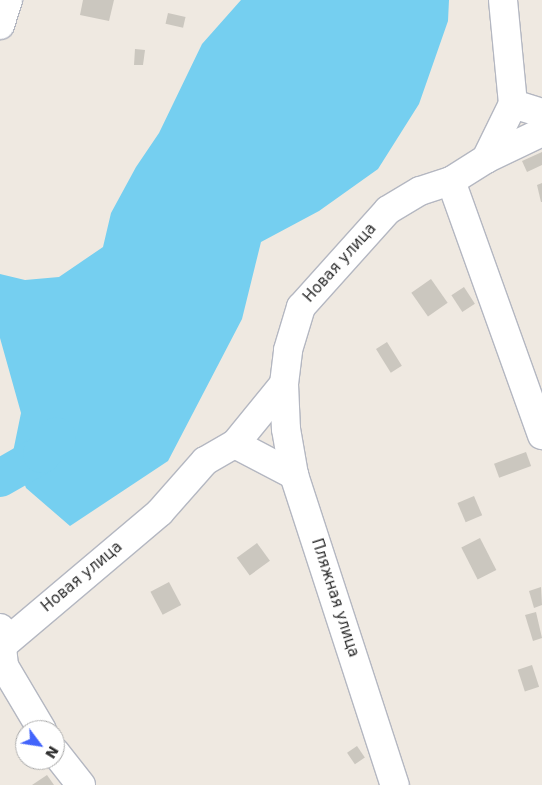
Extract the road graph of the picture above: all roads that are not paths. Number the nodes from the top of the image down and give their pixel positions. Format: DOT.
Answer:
graph roads {
  1 [pos="8,0"];
  2 [pos="503,0"];
  3 [pos="0,25"];
  4 [pos="513,104"];
  5 [pos="542,113"];
  6 [pos="542,132"];
  7 [pos="486,159"];
  8 [pos="451,181"];
  9 [pos="284,384"];
  10 [pos="542,435"];
  11 [pos="235,444"];
  12 [pos="294,475"];
  13 [pos="2,635"];
  14 [pos="36,720"];
  15 [pos="65,765"];
  16 [pos="81,785"];
  17 [pos="395,785"];
  1 -- 3 [label="street"];
  2 -- 4 [label="street"];
  4 -- 5 [label="street"];
  4 -- 7 [label="street"];
  6 -- 7 [label="street, Новая улица"];
  7 -- 8 [label="street, Новая улица"];
  8 -- 9 [label="street, Новая улица"];
  8 -- 10 [label="street"];
  9 -- 11 [label="street, Новая улица"];
  9 -- 12 [label="street, Пляжная улица"];
  11 -- 12 [label="street"];
  11 -- 13 [label="street, Новая улица"];
  12 -- 17 [label="street, Пляжная улица"];
  13 -- 14 [label="street, Новая улица"];
  15 -- 16 [label="street"];
}
